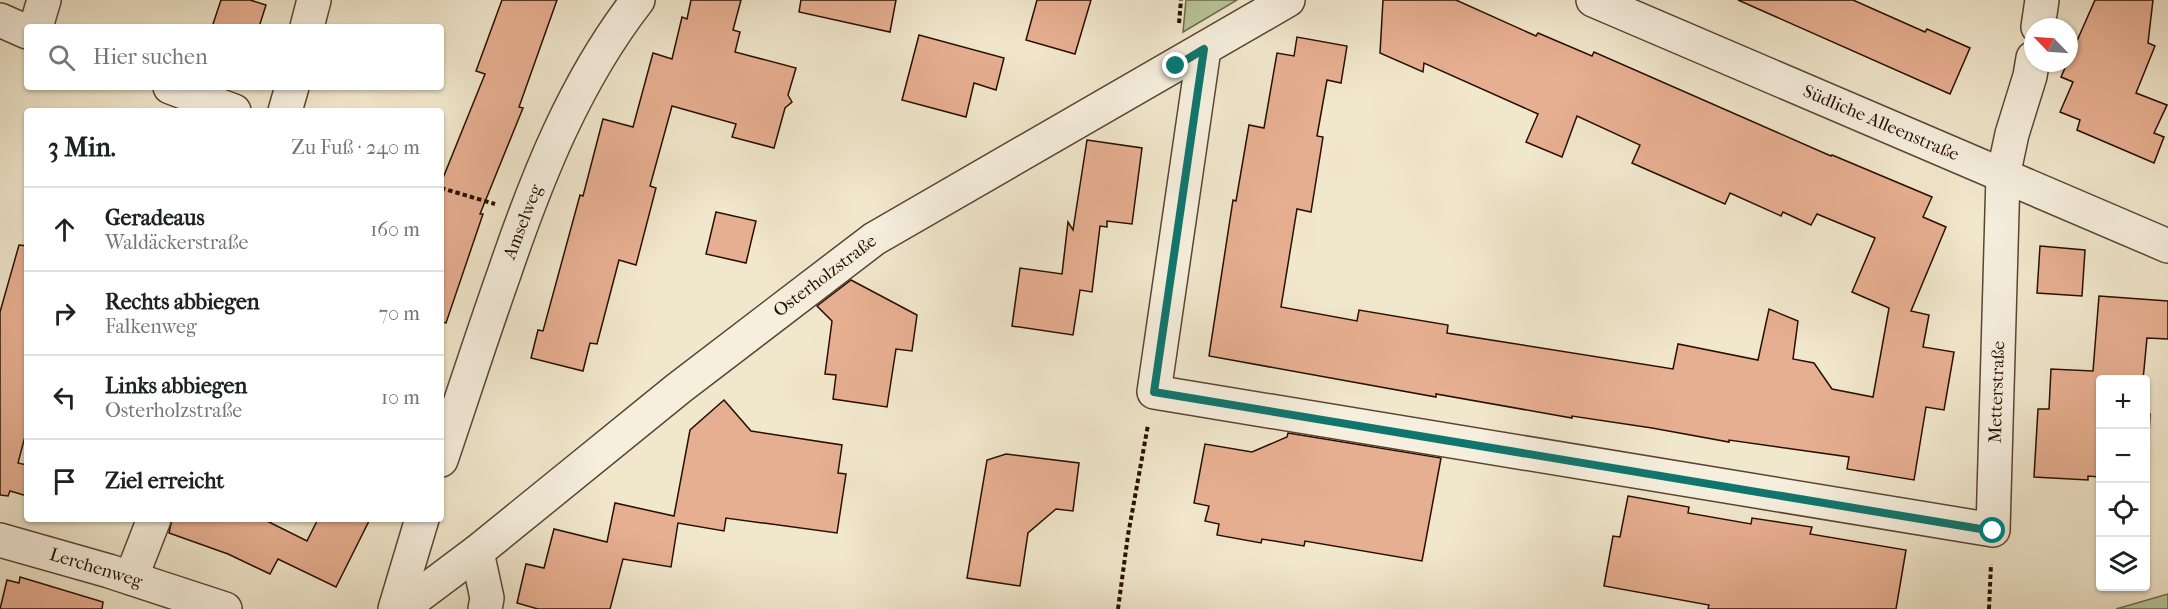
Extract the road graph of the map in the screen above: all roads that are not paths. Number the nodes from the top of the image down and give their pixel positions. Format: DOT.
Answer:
graph roads {
  1 [pos="44,0"];
  2 [pos="314,0"];
  3 [pos="638,0"];
  4 [pos="1288,0"];
  5 [pos="1593,0"];
  6 [pos="2042,0"];
  7 [pos="2039,18"];
  8 [pos="0,20"];
  9 [pos="37,24"];
  10 [pos="308,24"];
  11 [pos="24,31"];
  12 [pos="1204,49"];
  13 [pos="2031,72"];
  14 [pos="178,90"];
  15 [pos="291,90"];
  16 [pos="226,108"];
  17 [pos="286,108"];
  18 [pos="2003,176"];
  19 [pos="2168,246"];
  20 [pos="444,451"];
  21 [pos="153,522"];
  22 [pos="421,522"];
  23 [pos="0,540"];
  24 [pos="477,552"];
  25 [pos="131,578"];
  26 [pos="225,609"];
  27 [pos="395,609"];
  28 [pos="400,609"];
  29 [pos="485,609"];
  1 -- 9 [label="street"];
  2 -- 10 [label="street"];
  3 -- 20 [label="street, Amselweg"];
  4 -- 12 [label="street, Osterholzstraße"];
  5 -- 18 [label="street, Südliche Alleenstraße"];
  6 -- 7 [label="street"];
  8 -- 11 [label="street"];
  12 -- 18 [label="street, Metterstraße"];
  12 -- 24 [label="street, Osterholzstraße"];
  13 -- 18 [label="street, Metterstraße"];
  14 -- 16 [label="street"];
  15 -- 17 [label="street"];
  18 -- 19 [label="street, Südliche Alleenstraße"];
  21 -- 25 [label="street"];
  22 -- 27 [label="street"];
  23 -- 25 [label="street, Lerchenweg"];
  24 -- 28 [label="street, Osterholzstraße"];
  24 -- 29 [label="street"];
  25 -- 26 [label="street, Lerchenweg"];
}
